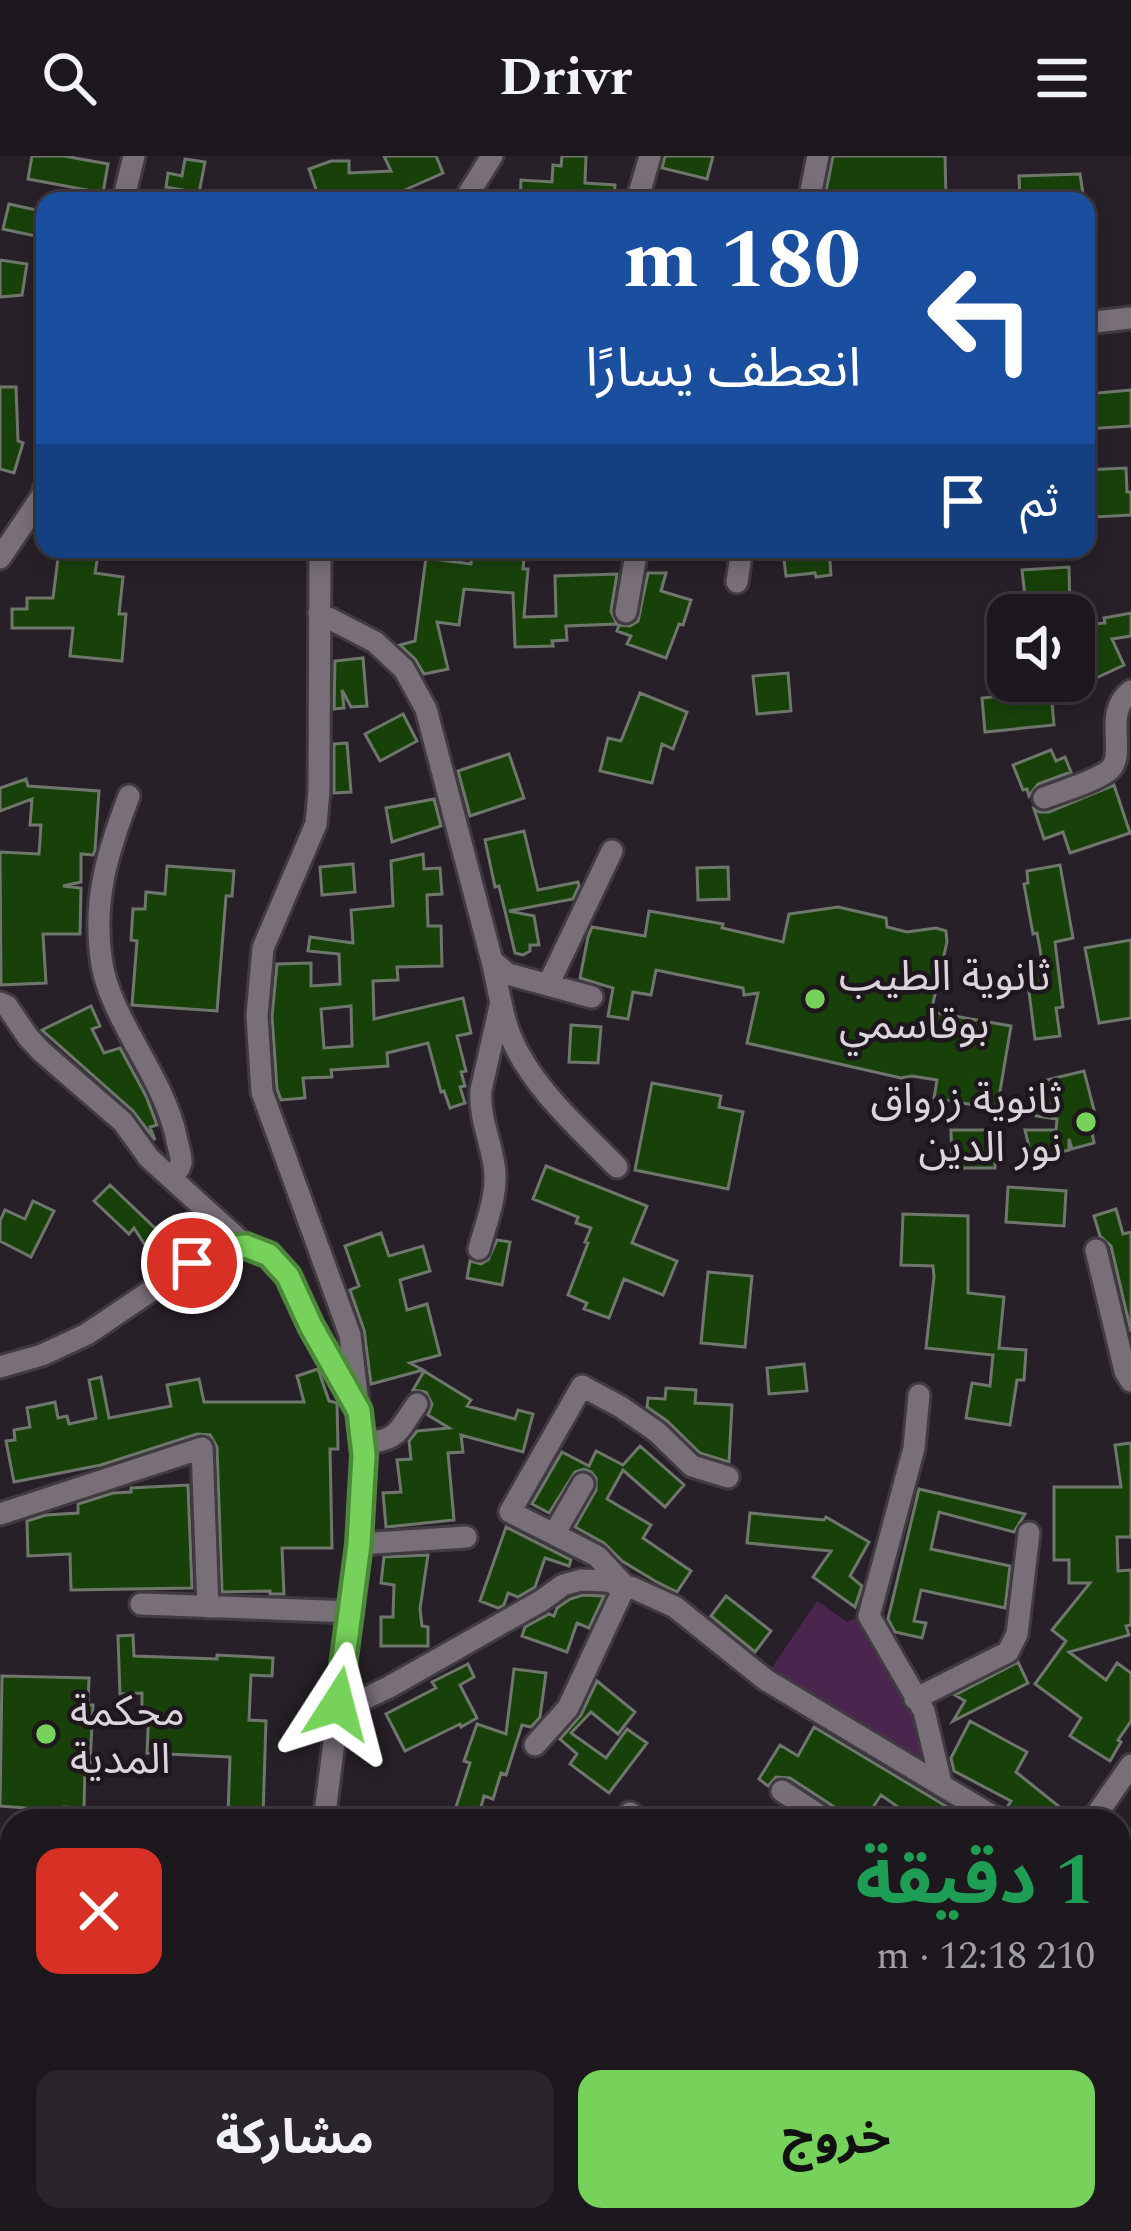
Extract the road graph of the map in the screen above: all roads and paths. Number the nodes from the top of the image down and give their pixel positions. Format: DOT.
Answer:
graph roads {
  1 [pos="492,156"];
  2 [pos="650,156"];
  3 [pos="818,156"];
  4 [pos="470,192"];
  5 [pos="640,192"];
  6 [pos="811,192"];
  7 [pos="1131,318"];
  8 [pos="1095,322"];
  9 [pos="36,501"];
  10 [pos="0,558"];
  11 [pos="320,558"];
  12 [pos="635,558"];
  13 [pos="740,558"];
  14 [pos="736,582"];
  15 [pos="626,612"];
  16 [pos="319,613"];
  17 [pos="1131,692"];
  18 [pos="129,796"];
  19 [pos="1044,798"];
  20 [pos="612,851"];
  21 [pos="492,962"];
  22 [pos="548,985"];
  23 [pos="592,997"];
  24 [pos="501,1002"];
  25 [pos="0,1003"];
  26 [pos="617,1168"];
  27 [pos="170,1178"];
  28 [pos="246,1246"];
  29 [pos="479,1249"];
  30 [pos="1096,1250"];
  31 [pos="0,1367"];
  32 [pos="1131,1381"];
  33 [pos="919,1395"];
  34 [pos="417,1404"];
  35 [pos="359,1411"];
  36 [pos="362,1443"];
  37 [pos="728,1477"];
  38 [pos="583,1484"];
  39 [pos="0,1514"];
  40 [pos="1029,1533"];
  41 [pos="554,1534"];
  42 [pos="466,1537"];
  43 [pos="359,1544"];
  44 [pos="625,1586"];
  45 [pos="142,1604"];
  46 [pos="208,1607"];
  47 [pos="352,1612"];
  48 [pos="915,1699"];
  49 [pos="338,1704"];
  50 [pos="535,1744"];
  51 [pos="1131,1765"];
  52 [pos="941,1783"];
  53 [pos="782,1791"];
  54 [pos="325,1809"];
  55 [pos="810,1809"];
  56 [pos="982,1809"];
  57 [pos="1100,1809"];
  1 -- 4 [label="street"];
  2 -- 5 [label="street"];
  3 -- 6 [label="street"];
  7 -- 8 [label="street"];
  9 -- 10 [label="street"];
  11 -- 16 [label="street"];
  12 -- 15 [label="street"];
  13 -- 14 [label="street"];
  16 -- 21 [label="street"];
  16 -- 35 [label="street"];
  17 -- 19 [label="street"];
  18 -- 27 [label="street"];
  20 -- 22 [label="street"];
  21 -- 22 [label="street"];
  21 -- 24 [label="street"];
  22 -- 23 [label="street"];
  24 -- 26 [label="street"];
  24 -- 29 [label="street"];
  25 -- 27 [label="street"];
  27 -- 28 [label="street"];
  28 -- 31 [label="street"];
  28 -- 35 [label="street"];
  30 -- 32 [label="street"];
  33 -- 48 [label="street"];
  34 -- 36 [label="street"];
  35 -- 36 [label="street"];
  36 -- 43 [label="street"];
  37 -- 41 [label="street"];
  38 -- 41 [label="street"];
  39 -- 46 [label="street"];
  40 -- 48 [label="street"];
  41 -- 44 [label="street"];
  42 -- 43 [label="street"];
  43 -- 47 [label="street"];
  44 -- 49 [label="street"];
  44 -- 50 [label="street"];
  44 -- 52 [label="street"];
  45 -- 46 [label="street"];
  46 -- 47 [label="street"];
  47 -- 49 [label="street"];
  48 -- 52 [label="street"];
  49 -- 54 [label="street"];
  51 -- 57 [label="street"];
  52 -- 56 [label="street"];
  53 -- 55 [label="street"];
}
